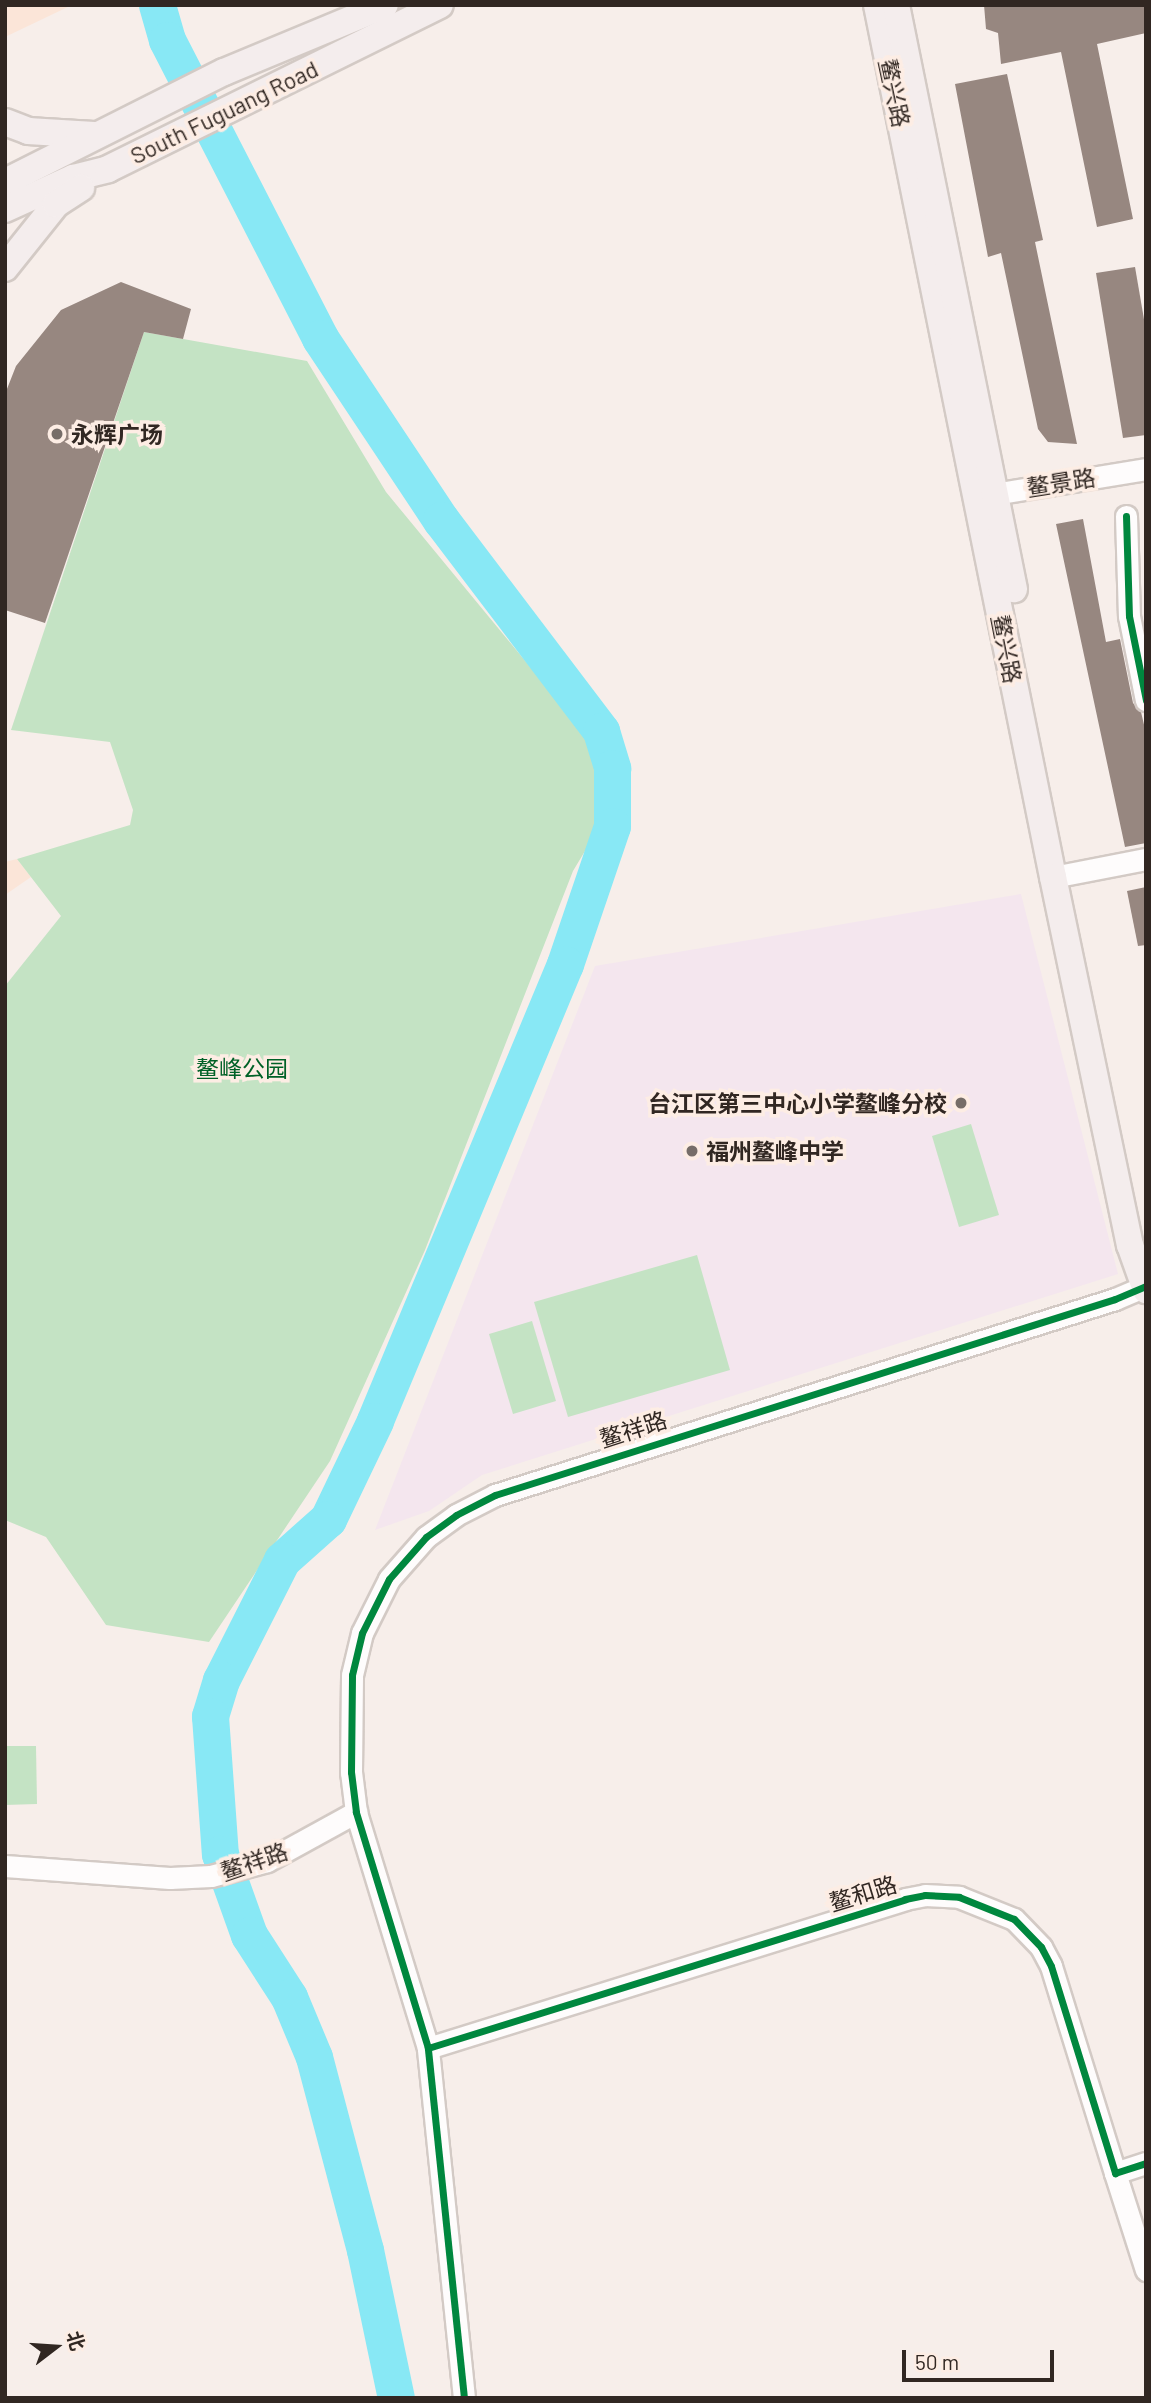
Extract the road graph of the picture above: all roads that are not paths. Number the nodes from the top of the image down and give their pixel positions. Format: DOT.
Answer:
graph roads {
  1 [pos="385,5"];
  2 [pos="440,5"];
  3 [pos="877,5"];
  4 [pos="896,5"];
  5 [pos="5,122"];
  6 [pos="94,135"];
  7 [pos="108,169"];
  8 [pos="5,182"];
  9 [pos="5,209"];
  10 [pos="5,268"];
  11 [pos="1146,469"];
  12 [pos="986,495"];
  13 [pos="1126,516"];
  14 [pos="1146,700"];
  15 [pos="1146,859"];
  16 [pos="1061,875"];
  17 [pos="1146,1235"];
  18 [pos="1145,1287"];
  19 [pos="356,1812"];
  20 [pos="5,1866"];
  21 [pos="428,2048"];
  22 [pos="1146,2163"];
  23 [pos="1115,2173"];
  24 [pos="1146,2270"];
  25 [pos="464,2398"];
  1 -- 6 [label="main road, South Fuguang Road"];
  2 -- 7 [label="main road, South Fuguang Road"];
  3 -- 12 [label="main road, 鳌兴路"];
  4 -- 12 [label="main road, 鳌兴路"];
  5 -- 6 [label="main road"];
  6 -- 8 [label="main road, South Fuguang Road"];
  7 -- 9 [label="main road, South Fuguang Road"];
  7 -- 10 [label="main road"];
  11 -- 12 [label="street, 鳌景路"];
  12 -- 16 [label="main road, 鳌兴路"];
  13 -- 14 [label="street"];
  15 -- 16 [label="street"];
  16 -- 17 [label="main road, 鳌兴路"];
  16 -- 18 [label="main road, 鳌兴路"];
  18 -- 19 [label="street, 鳌祥路"];
  19 -- 20 [label="street, 鳌祥路"];
  19 -- 21 [label="street"];
  21 -- 23 [label="street, 鳌和路"];
  21 -- 25 [label="street"];
  22 -- 23 [label="street"];
  23 -- 24 [label="street, 鳌和路"];
}
